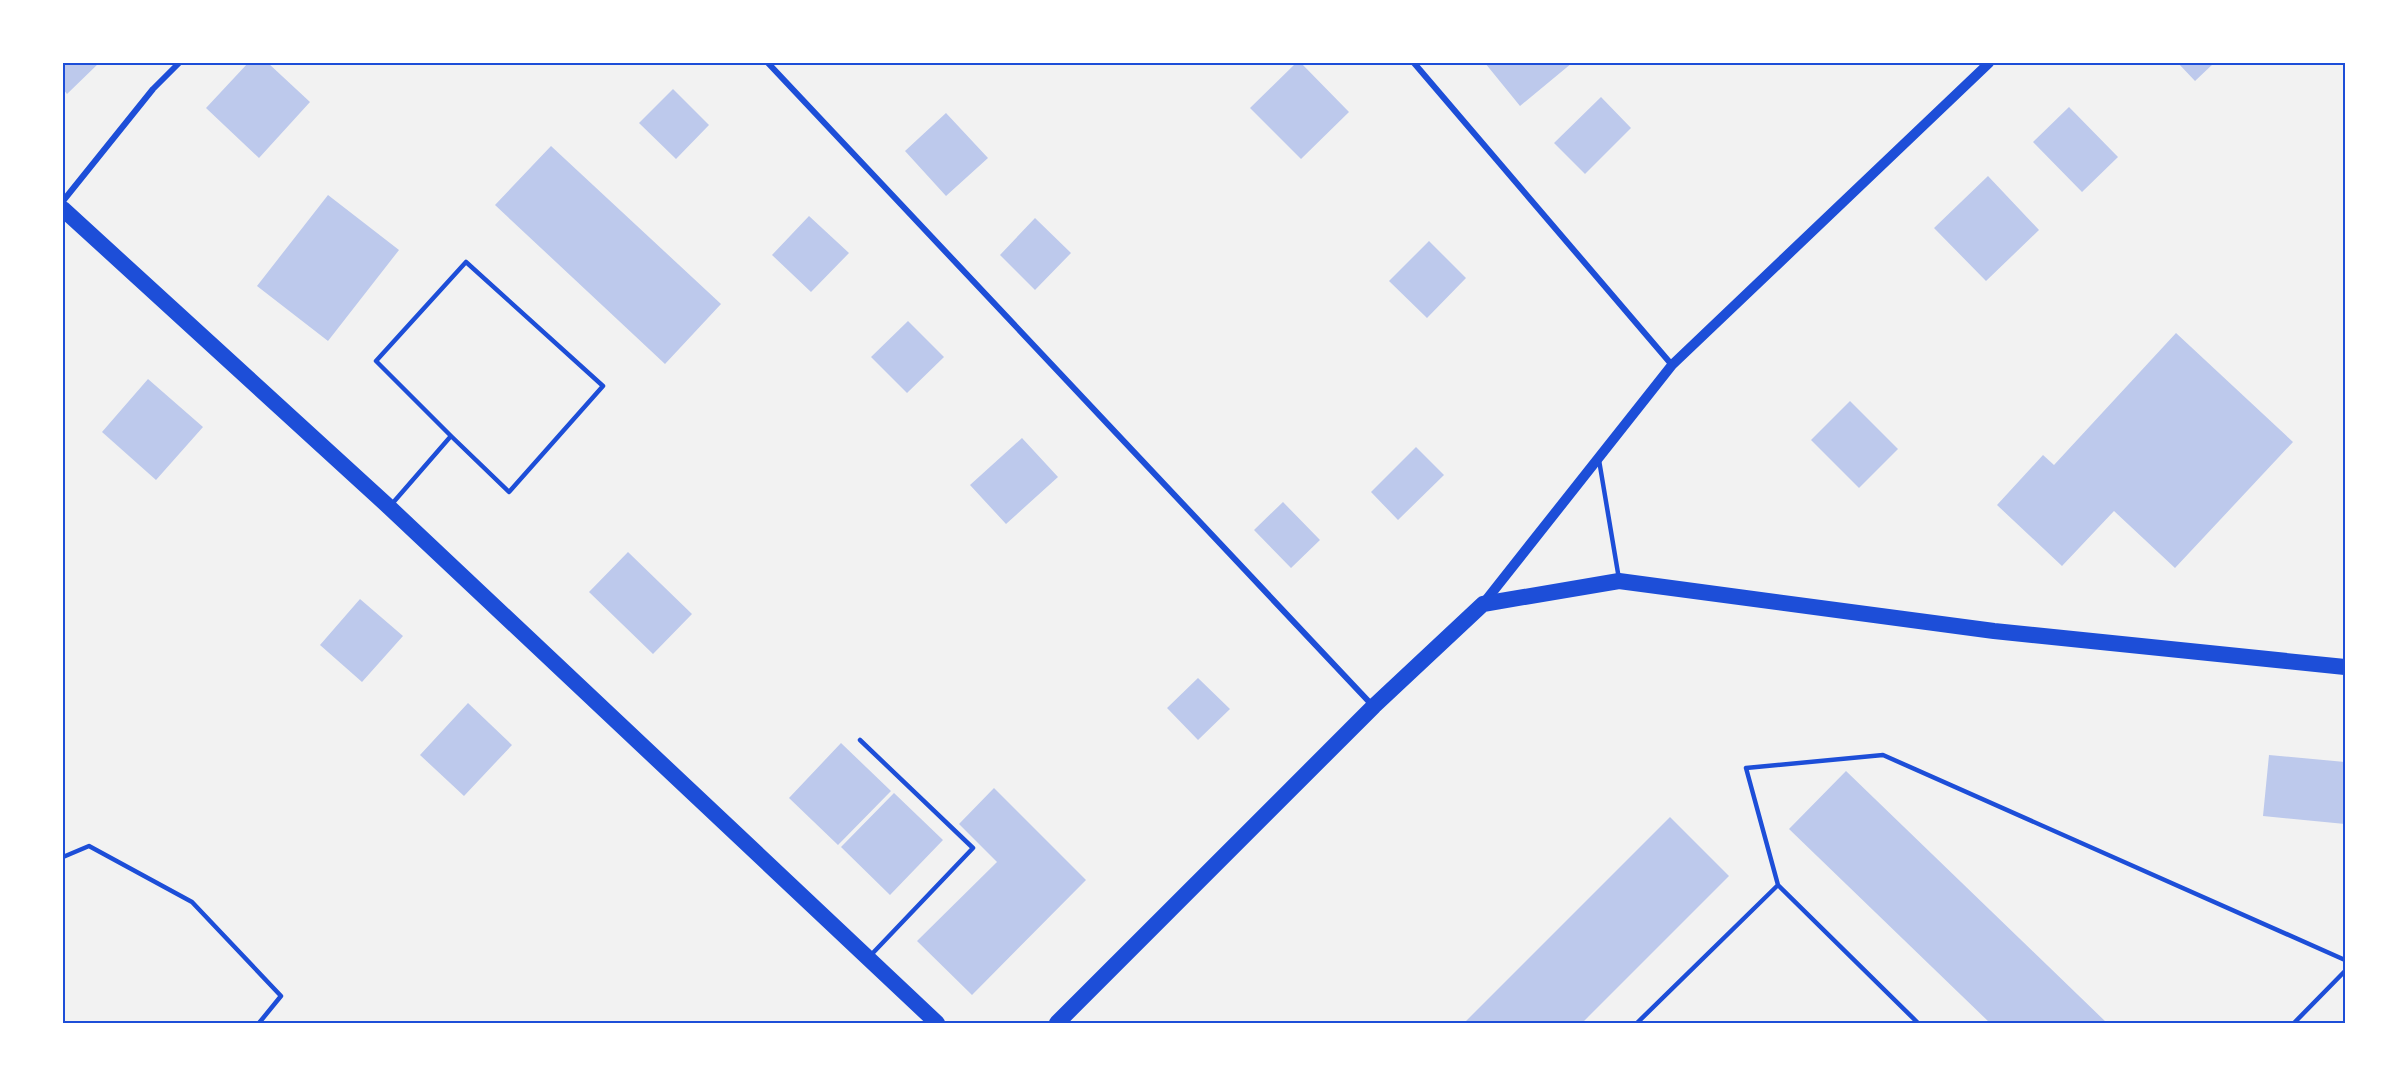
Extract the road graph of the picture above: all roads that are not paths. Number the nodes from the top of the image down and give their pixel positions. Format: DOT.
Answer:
graph roads {
  1 [pos="179,63"];
  2 [pos="768,63"];
  3 [pos="1414,63"];
  4 [pos="1989,63"];
  5 [pos="63,201"];
  6 [pos="63,209"];
  7 [pos="1672,365"];
  8 [pos="450,436"];
  9 [pos="1599,457"];
  10 [pos="389,507"];
  11 [pos="1619,581"];
  12 [pos="1483,604"];
  13 [pos="2345,667"];
  14 [pos="1374,706"];
  15 [pos="860,740"];
  16 [pos="63,857"];
  17 [pos="1778,885"];
  18 [pos="868,958"];
  19 [pos="2345,960"];
  20 [pos="2345,971"];
  21 [pos="260,1023"];
  22 [pos="937,1023"];
  23 [pos="1057,1023"];
  24 [pos="1637,1023"];
  25 [pos="1918,1023"];
  26 [pos="2294,1023"];
  1 -- 5 [label="street"];
  2 -- 14 [label="street"];
  3 -- 7 [label="street"];
  4 -- 7 [label="street"];
  6 -- 10 [label="highway"];
  7 -- 9 [label="street"];
  8 -- 8 [label="lane"];
  8 -- 10 [label="lane"];
  9 -- 11 [label="lane"];
  9 -- 12 [label="street"];
  10 -- 18 [label="highway"];
  11 -- 12 [label="highway"];
  11 -- 13 [label="highway"];
  12 -- 14 [label="highway"];
  14 -- 23 [label="highway"];
  15 -- 18 [label="lane"];
  16 -- 21 [label="lane"];
  17 -- 19 [label="lane"];
  17 -- 24 [label="lane"];
  17 -- 25 [label="lane"];
  18 -- 22 [label="highway"];
  20 -- 26 [label="lane"];
}
